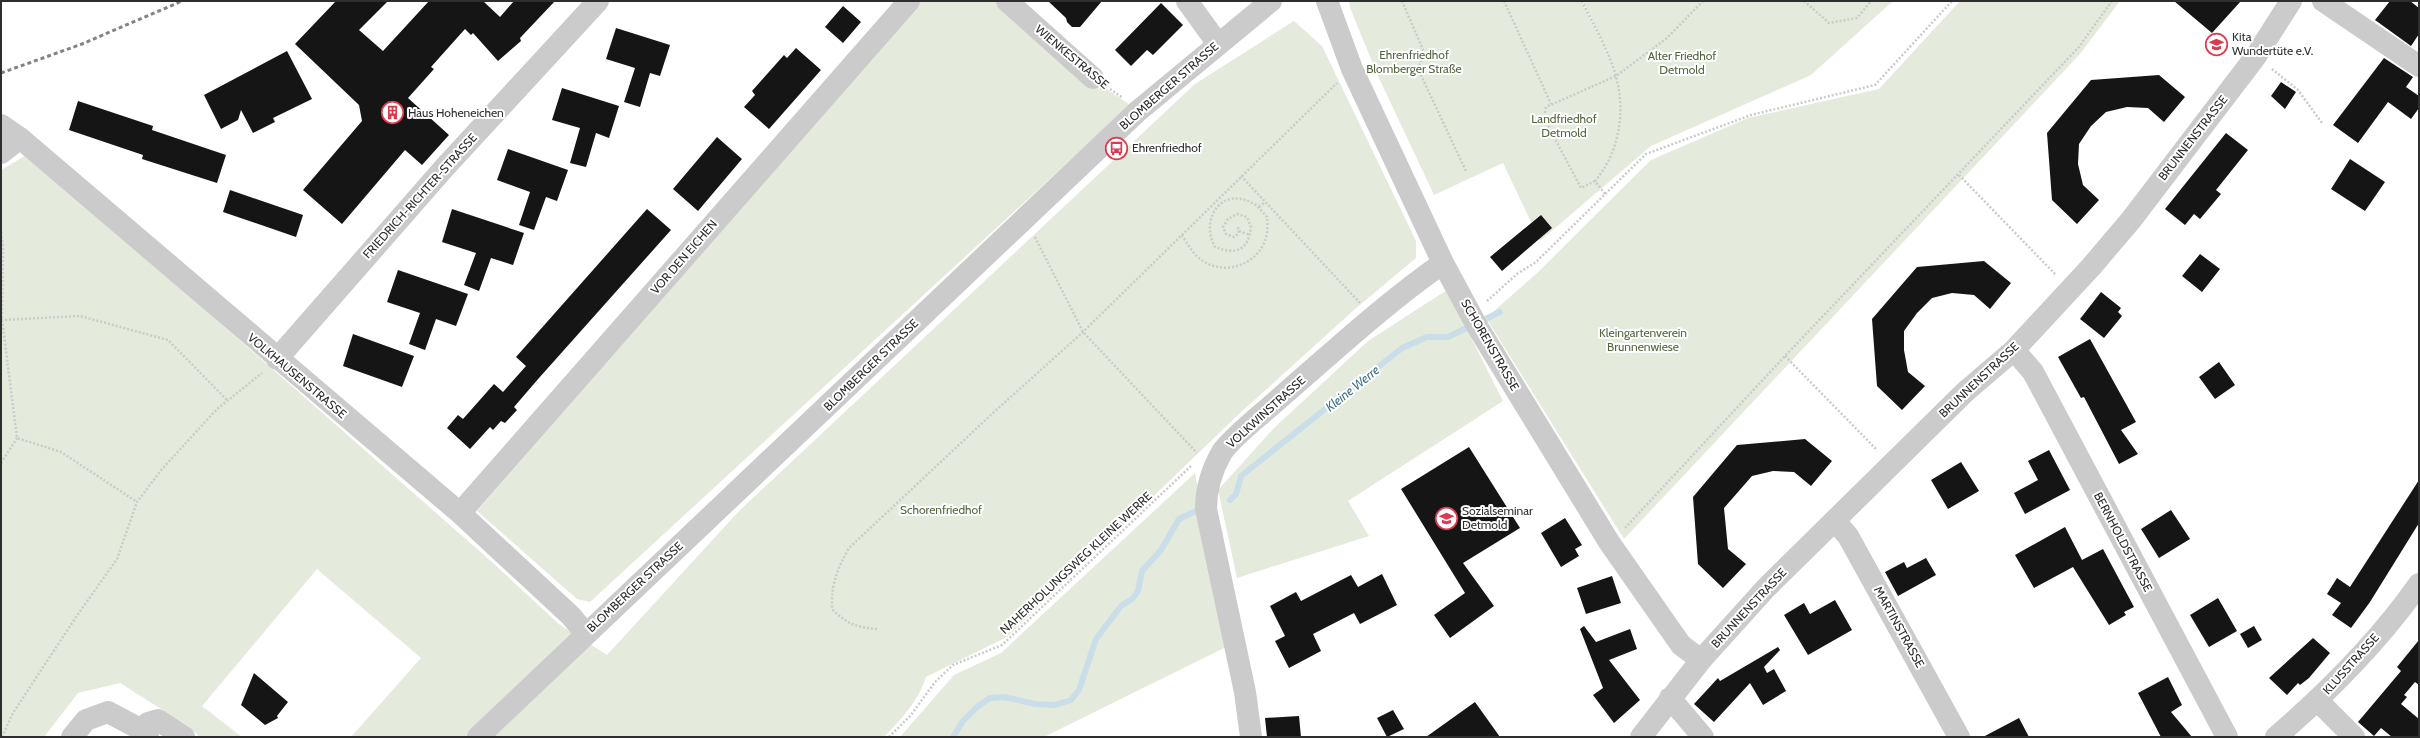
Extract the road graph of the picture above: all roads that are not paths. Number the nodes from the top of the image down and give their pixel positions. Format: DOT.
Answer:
graph roads {
  1 [pos="598,1"];
  2 [pos="909,1"];
  3 [pos="1007,1"];
  4 [pos="1187,1"];
  5 [pos="1271,1"];
  6 [pos="1328,1"];
  7 [pos="2291,1"];
  8 [pos="2323,1"];
  9 [pos="1218,44"];
  10 [pos="2419,66"];
  11 [pos="1093,78"];
  12 [pos="1,125"];
  13 [pos="20,138"];
  14 [pos="1,153"];
  15 [pos="1443,263"];
  16 [pos="2014,350"];
  17 [pos="277,360"];
  18 [pos="460,513"];
  19 [pos="1835,520"];
  20 [pos="2419,584"];
  21 [pos="2412,608"];
  22 [pos="586,634"];
  23 [pos="1701,660"];
  24 [pos="1670,698"];
  25 [pos="2318,701"];
  26 [pos="145,734"];
  27 [pos="72,737"];
  28 [pos="184,737"];
  29 [pos="478,737"];
  30 [pos="1251,737"];
  31 [pos="1641,737"];
  32 [pos="1703,737"];
  33 [pos="1959,737"];
  34 [pos="2227,737"];
  35 [pos="2276,737"];
  36 [pos="2354,737"];
  1 -- 17 [label="street, FRIEDRICH-RICHTER-STRASSE"];
  2 -- 18 [label="street, VOR DEN EICHEN"];
  3 -- 11 [label="street, WIENKESTRASSE"];
  4 -- 9 [label="street"];
  5 -- 9 [label="street, BLOMBERGER STRASSE"];
  6 -- 15 [label="street, SCHORENSTRASSE"];
  7 -- 16 [label="street, BRUNNENSTRASSE"];
  8 -- 10 [label="street"];
  9 -- 22 [label="street, BLOMBERGER STRASSE"];
  12 -- 13 [label="street, VOLKHAUSENSTRASSE"];
  13 -- 14 [label="street"];
  13 -- 17 [label="street, VOLKHAUSENSTRASSE"];
  15 -- 23 [label="street, SCHORENSTRASSE"];
  15 -- 30 [label="street, VOLKWINSTRASSE"];
  16 -- 19 [label="street, BRUNNENSTRASSE"];
  16 -- 34 [label="street, BERNHOLDSTRASSE"];
  17 -- 18 [label="street, VOLKHAUSENSTRASSE"];
  18 -- 22 [label="street, VOLKHAUSENSTRASSE"];
  19 -- 23 [label="street, BRUNNENSTRASSE"];
  19 -- 33 [label="street, MARTINSTRASSE"];
  20 -- 21 [label="street, KLUSSTRASSE"];
  21 -- 25 [label="street, KLUSSTRASSE"];
  22 -- 29 [label="street, BLOMBERGER STRASSE"];
  23 -- 24 [label="street, BRUNNENSTRASSE"];
  24 -- 31 [label="street, BRUNNENSTRASSE"];
  24 -- 32 [label="street"];
  25 -- 35 [label="street, KLUSSTRASSE"];
  25 -- 36 [label="street"];
  26 -- 27 [label="street"];
  26 -- 28 [label="street"];
}
